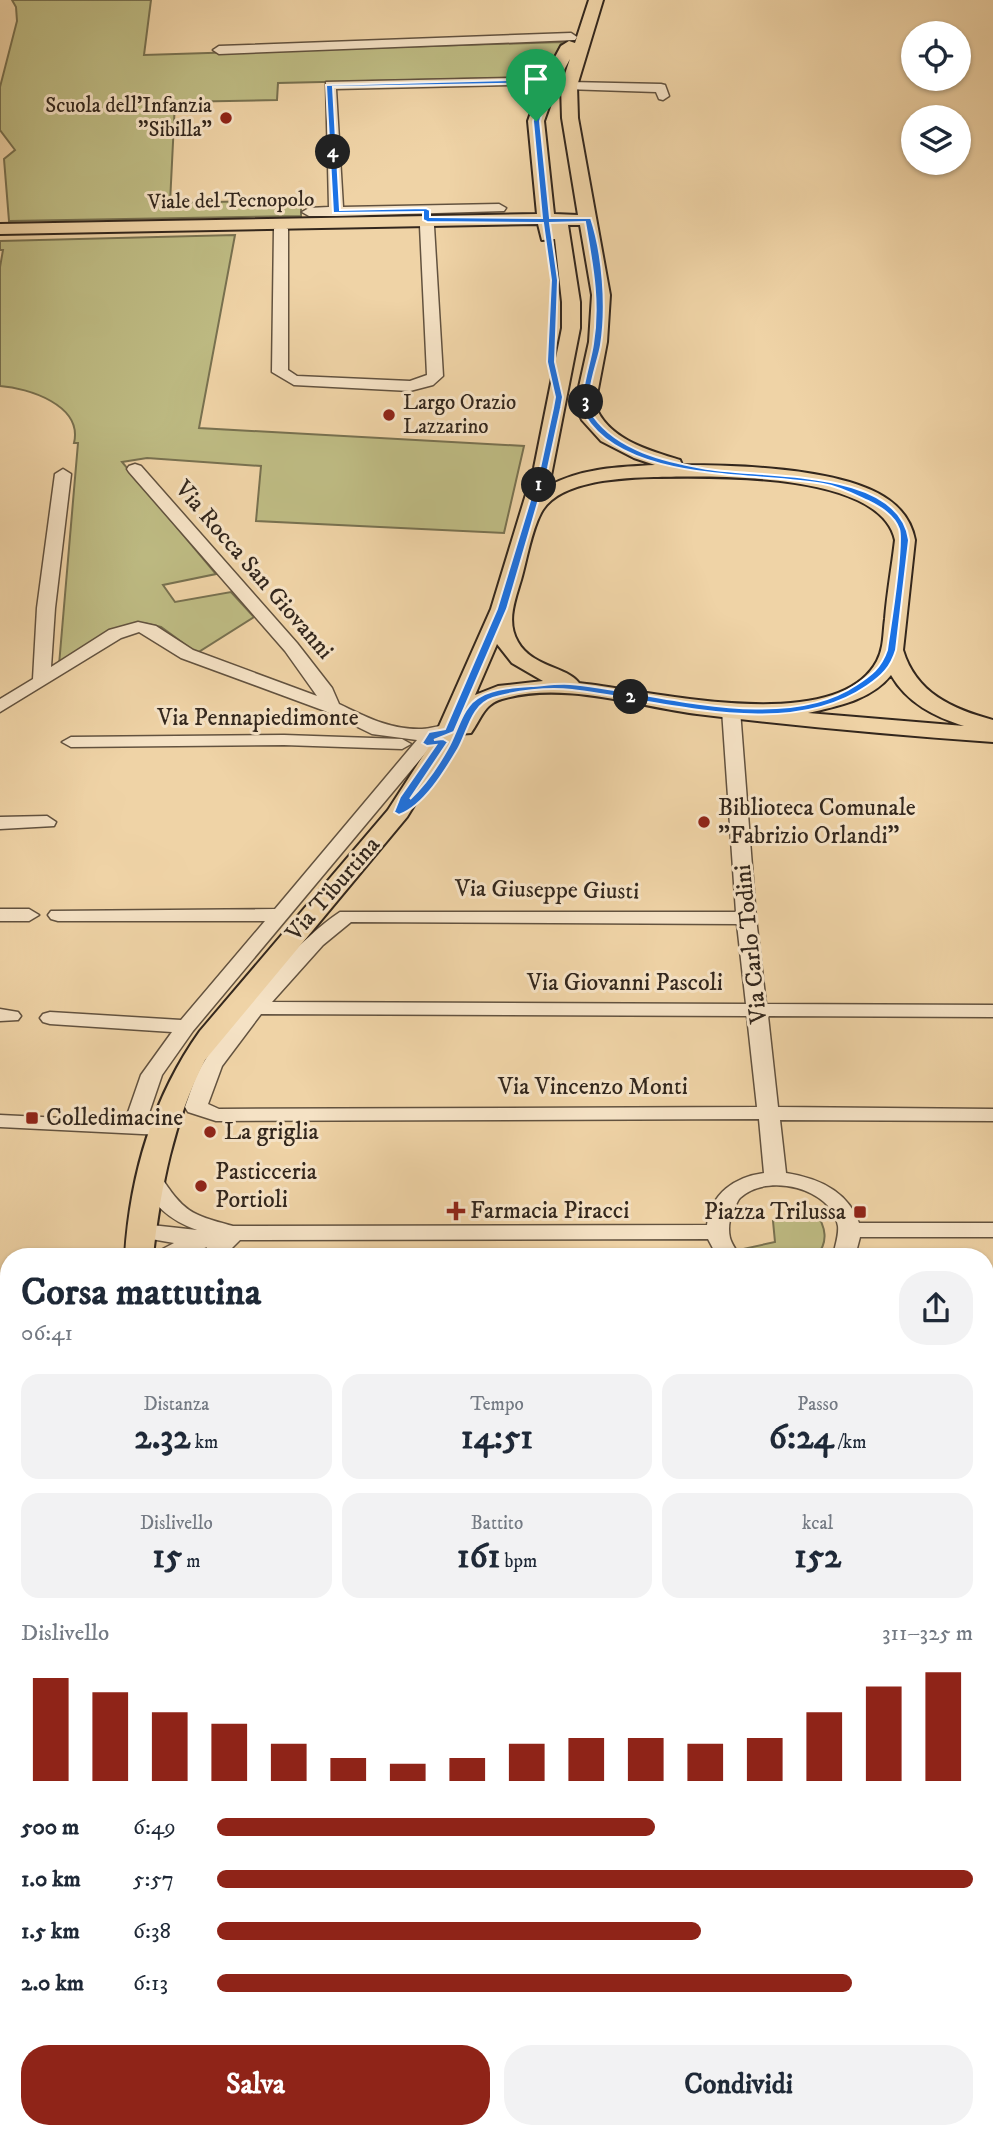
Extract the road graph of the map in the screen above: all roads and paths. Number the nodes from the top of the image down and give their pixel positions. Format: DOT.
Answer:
graph roads {
  1 [pos="582,0"];
  2 [pos="596,0"];
  3 [pos="570,41"];
  4 [pos="219,50"];
  5 [pos="550,81"];
  6 [pos="569,86"];
  7 [pos="663,96"];
  8 [pos="543,201"];
  9 [pos="309,212"];
  10 [pos="336,212"];
  11 [pos="503,217"];
  12 [pos="427,219"];
  13 [pos="589,220"];
  14 [pos="554,225"];
  15 [pos="0,229"];
  16 [pos="281,229"];
  17 [pos="0,234"];
  18 [pos="135,469"];
  19 [pos="719,473"];
  20 [pos="63,474"];
  21 [pos="531,511"];
  22 [pos="502,609"];
  23 [pos="892,650"];
  24 [pos="41,678"];
  25 [pos="593,689"];
  26 [pos="0,707"];
  27 [pos="331,707"];
  28 [pos="740,711"];
  29 [pos="993,727"];
  30 [pos="993,735"];
  31 [pos="441,736"];
  32 [pos="71,742"];
  33 [pos="399,812"];
  34 [pos="0,822"];
  35 [pos="47,822"];
  36 [pos="0,915"];
  37 [pos="29,915"];
  38 [pos="58,915"];
  39 [pos="280,915"];
  40 [pos="747,918"];
  41 [pos="257,1008"];
  42 [pos="757,1009"];
  43 [pos="993,1011"];
  44 [pos="50,1018"];
  45 [pos="186,1027"];
  46 [pos="767,1113"];
  47 [pos="993,1115"];
  48 [pos="0,1121"];
  49 [pos="134,1126"];
  50 [pos="162,1129"];
  51 [pos="776,1178"];
  52 [pos="151,1179"];
  53 [pos="191,1221"];
  54 [pos="849,1230"];
  55 [pos="993,1230"];
  56 [pos="718,1232"];
  57 [pos="223,1242"];
  58 [pos="140,1244"];
  59 [pos="181,1248"];
  60 [pos="723,1248"];
  61 [pos="847,1248"];
  1 -- 3 [label="main road, Via Tiburtina"];
  2 -- 6 [label="main road"];
  3 -- 4 [label="street"];
  3 -- 5 [label="main road"];
  3 -- 14 [label="main road, Via Tiburtina"];
  5 -- 8 [label="main road"];
  5 -- 10 [label="street"];
  6 -- 7 [label="street"];
  6 -- 13 [label="main road"];
  8 -- 11 [label="main road"];
  8 -- 14 [label="main road"];
  9 -- 10 [label="street"];
  10 -- 12 [label="street"];
  11 -- 12 [label="main road, Viale del Tecnopolo"];
  11 -- 14 [label="main road, Viale del Tecnopolo"];
  12 -- 15 [label="main road, Viale del Tecnopolo"];
  12 -- 16 [label="main road, Viale del Tecnopolo"];
  12 -- 16 [label="street"];
  13 -- 14 [label="main road, Viale del Tecnopolo"];
  13 -- 19 [label="main road"];
  14 -- 21 [label="main road, Via Tiburtina"];
  16 -- 17 [label="main road, Viale del Tecnopolo"];
  18 -- 27 [label="street, Via Rocca San Giovanni"];
  19 -- 21 [label="main road"];
  19 -- 23 [label="main road"];
  20 -- 24 [label="street"];
  21 -- 22 [label="main road, Via Tiburtina"];
  22 -- 25 [label="main road"];
  22 -- 31 [label="main road, Via Tiburtina"];
  23 -- 28 [label="main road"];
  23 -- 29 [label="main road"];
  24 -- 26 [label="street"];
  24 -- 27 [label="street"];
  25 -- 28 [label="main road"];
  25 -- 33 [label="main road"];
  27 -- 31 [label="street"];
  28 -- 30 [label="main road"];
  28 -- 40 [label="street, Via Carlo Todini"];
  31 -- 32 [label="street, Via Pennapiedimonte"];
  31 -- 33 [label="main road, Via Tiburtina"];
  31 -- 39 [label="street"];
  33 -- 50 [label="main road, Via Tiburtina"];
  34 -- 35 [label="street"];
  36 -- 37 [label="street"];
  38 -- 39 [label="street"];
  39 -- 45 [label="street"];
  40 -- 41 [label="street, Via Giuseppe Giusti"];
  40 -- 42 [label="street, Via Carlo Todini"];
  41 -- 42 [label="street, Via Giovanni Pascoli"];
  41 -- 46 [label="street, Via Vincenzo Monti"];
  42 -- 43 [label="street, Via Giovanni Pascoli"];
  42 -- 46 [label="street, Via Carlo Todini"];
  44 -- 45 [label="street"];
  45 -- 49 [label="street"];
  46 -- 47 [label="street, Via Vincenzo Monti"];
  46 -- 51 [label="street, Via Carlo Todini"];
  48 -- 49 [label="street"];
  49 -- 50 [label="street"];
  50 -- 52 [label="main road, Via Tiburtina"];
  51 -- 54 [label="street"];
  51 -- 56 [label="street"];
  52 -- 53 [label="street"];
  52 -- 58 [label="main road, Via Tiburtina"];
  53 -- 57 [label="street"];
  53 -- 58 [label="street"];
  54 -- 55 [label="street"];
  54 -- 61 [label="street"];
  56 -- 57 [label="street"];
  56 -- 60 [label="street"];
  57 -- 58 [label="street"];
  57 -- 59 [label="street"];
}
